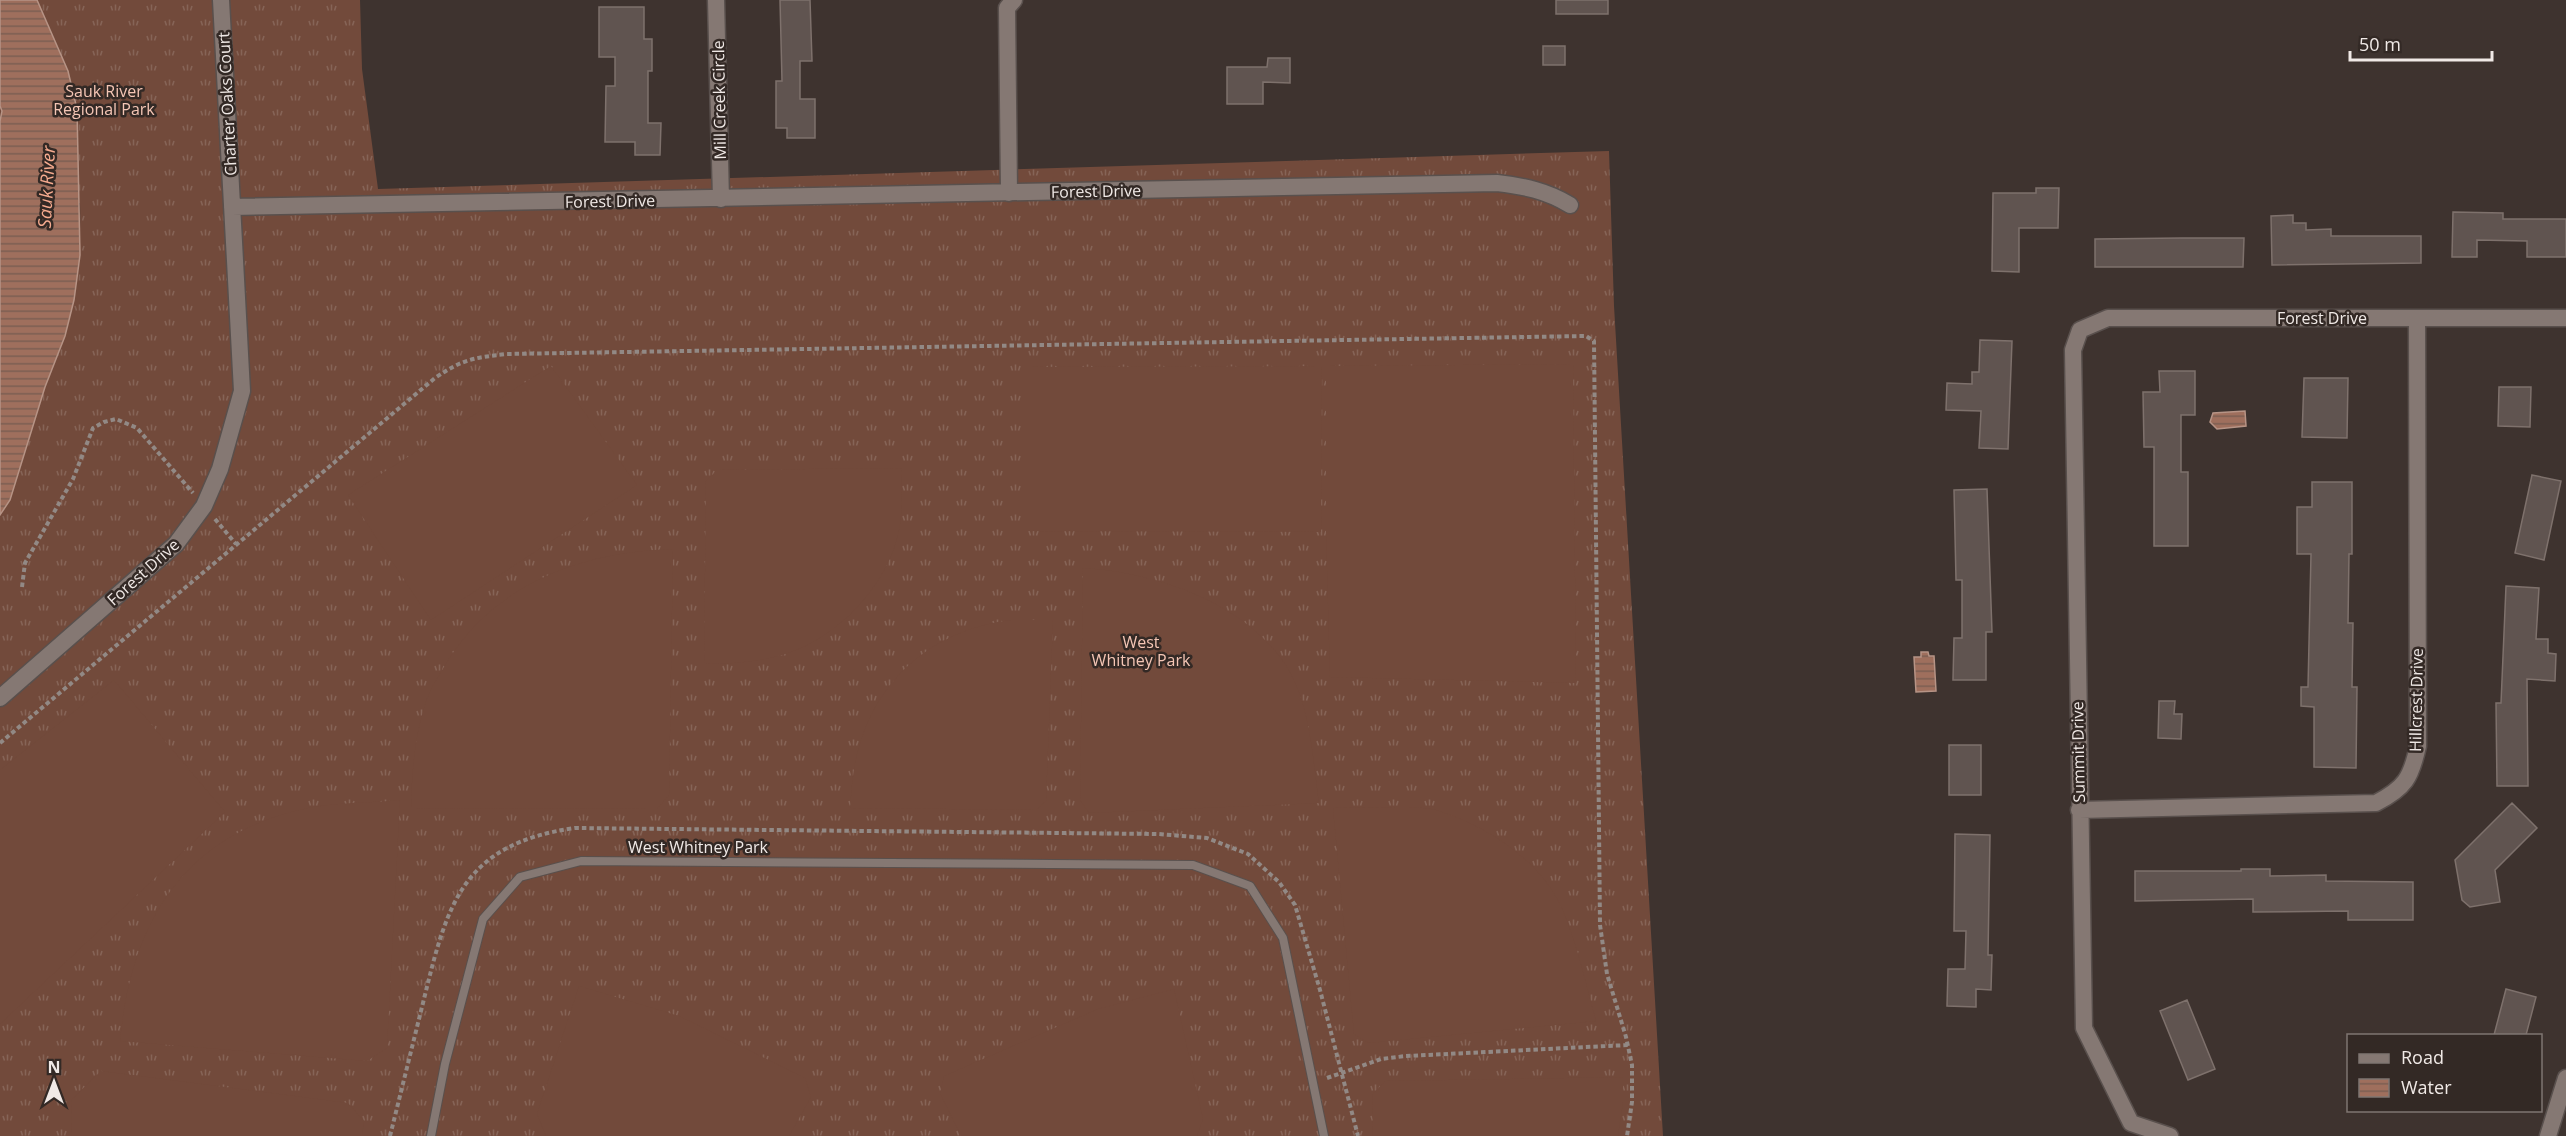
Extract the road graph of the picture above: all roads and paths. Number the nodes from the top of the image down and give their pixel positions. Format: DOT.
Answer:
graph roads {
  1 [pos="221,0"];
  2 [pos="716,0"];
  3 [pos="1014,0"];
  4 [pos="1009,193"];
  5 [pos="721,199"];
  6 [pos="1570,205"];
  7 [pos="232,207"];
  8 [pos="2417,318"];
  9 [pos="2566,318"];
  10 [pos="2080,330"];
  11 [pos="204,506"];
  12 [pos="236,544"];
  13 [pos="22,587"];
  14 [pos="0,698"];
  15 [pos="0,743"];
  16 [pos="2079,810"];
  17 [pos="1628,1045"];
  18 [pos="1343,1074"];
  19 [pos="1327,1078"];
  20 [pos="2566,1078"];
  21 [pos="390,1136"];
  22 [pos="431,1136"];
  23 [pos="1324,1136"];
  24 [pos="1358,1136"];
  25 [pos="1627,1136"];
  26 [pos="2170,1136"];
  27 [pos="2548,1136"];
  1 -- 7 [label="street, Charter Oaks Court"];
  2 -- 5 [label="street, Mill Creek Circle"];
  3 -- 4 [label="street"];
  4 -- 5 [label="street, Forest Drive"];
  4 -- 6 [label="street, Forest Drive"];
  5 -- 7 [label="street, Forest Drive"];
  7 -- 11 [label="street, Forest Drive"];
  8 -- 9 [label="street, Forest Drive"];
  8 -- 10 [label="street, Forest Drive"];
  8 -- 16 [label="street, Hillcrest Drive"];
  10 -- 16 [label="street, Summit Drive"];
  11 -- 12 [label="path"];
  11 -- 13 [label="path"];
  11 -- 14 [label="street, Forest Drive"];
  12 -- 15 [label="path"];
  12 -- 17 [label="path"];
  16 -- 26 [label="street, Summit Drive"];
  17 -- 18 [label="path"];
  17 -- 25 [label="path"];
  18 -- 19 [label="path"];
  18 -- 21 [label="path"];
  18 -- 24 [label="path"];
  20 -- 27 [label="street"];
  22 -- 23 [label="lane, West Whitney Park"];
}
